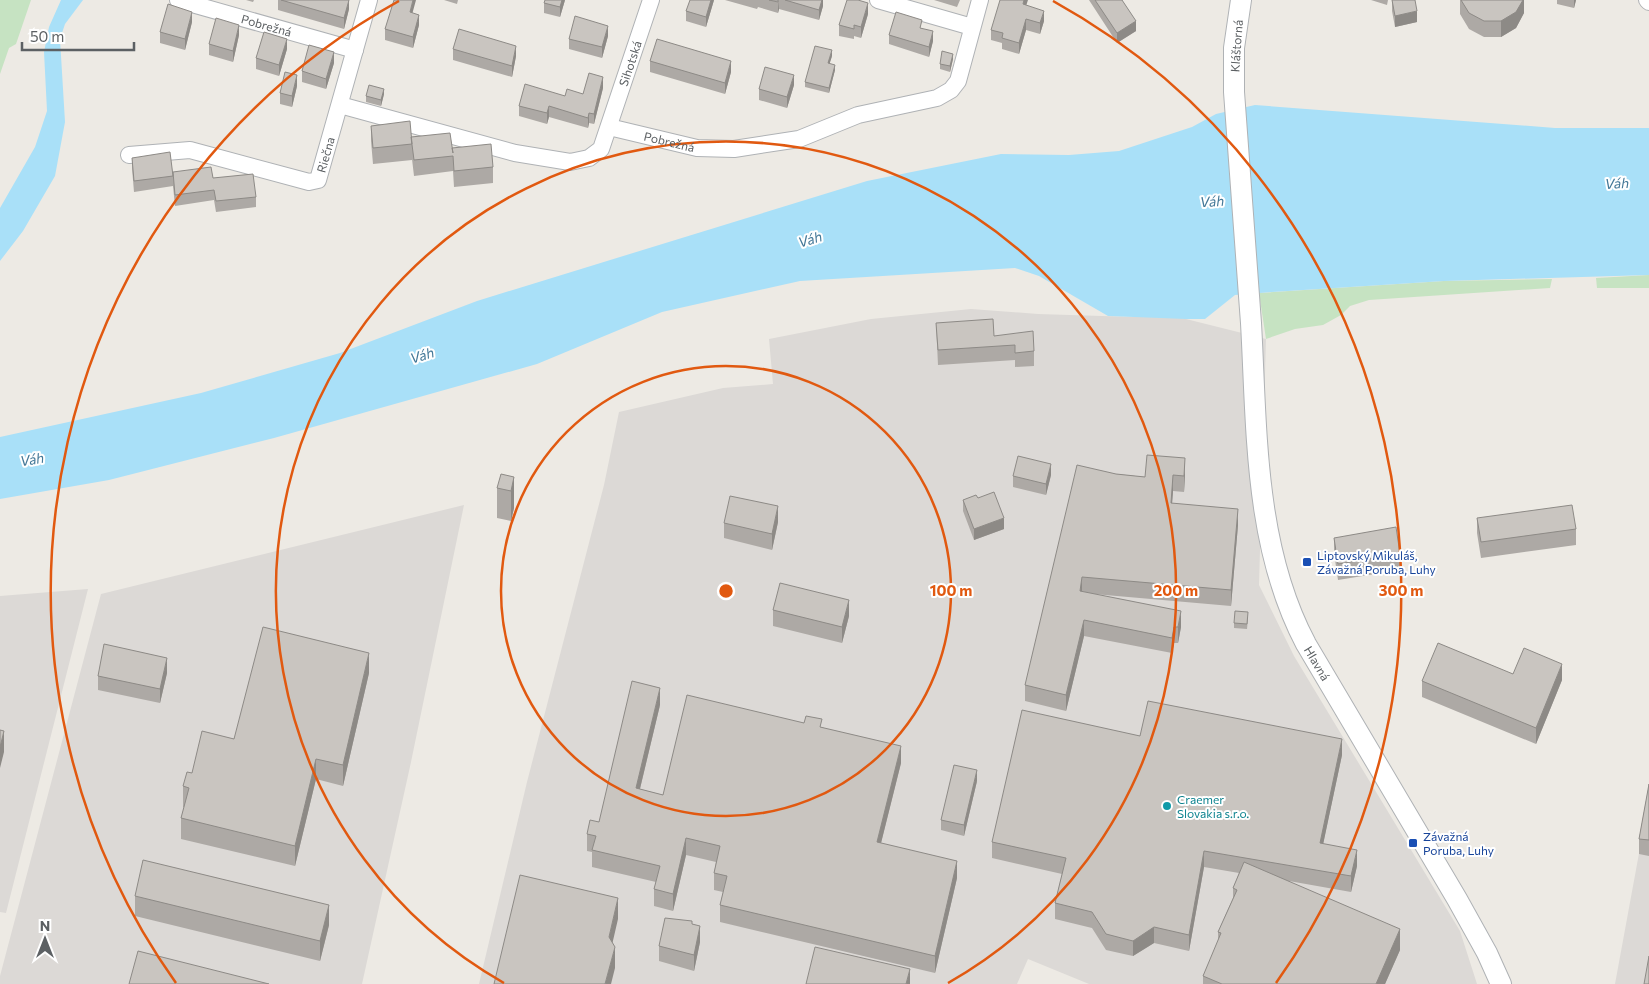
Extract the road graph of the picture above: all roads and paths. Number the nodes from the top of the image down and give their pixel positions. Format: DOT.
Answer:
graph roads {
  1 [pos="178,0"];
  2 [pos="369,0"];
  3 [pos="651,0"];
  4 [pos="878,0"];
  5 [pos="980,0"];
  6 [pos="1241,0"];
  7 [pos="972,27"];
  8 [pos="355,50"];
  9 [pos="340,105"];
  10 [pos="609,127"];
  11 [pos="128,155"];
  12 [pos="1250,303"];
  13 [pos="1501,984"];
  1 -- 8 [label="street, Pobrežná"];
  2 -- 8 [label="street, Riečna"];
  3 -- 10 [label="street, Sihotská"];
  4 -- 7 [label="street"];
  5 -- 7 [label="street, Pobrežná"];
  6 -- 12 [label="street, Kláštorná"];
  7 -- 10 [label="street, Pobrežná"];
  8 -- 9 [label="street, Riečna"];
  9 -- 10 [label="street"];
  9 -- 11 [label="street, Riečna"];
  12 -- 13 [label="street, Hlavná"];
}
